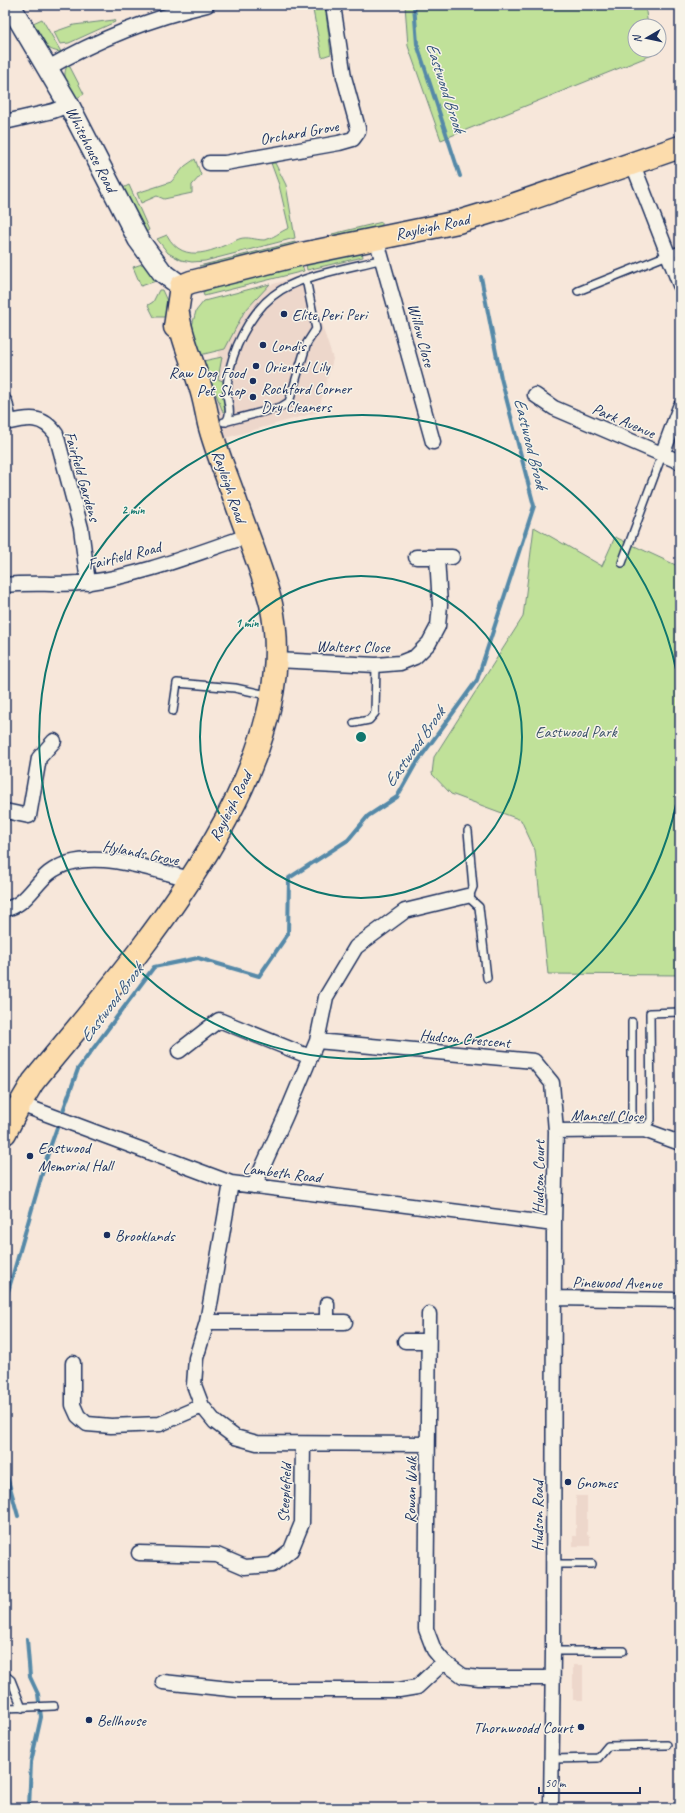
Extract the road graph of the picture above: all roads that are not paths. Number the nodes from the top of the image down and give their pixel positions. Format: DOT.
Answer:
graph roads {
  1 [pos="10,5"];
  2 [pos="207,5"];
  3 [pos="333,5"];
  4 [pos="48,68"];
  5 [pos="69,105"];
  6 [pos="5,122"];
  7 [pos="680,141"];
  8 [pos="680,147"];
  9 [pos="632,162"];
  10 [pos="208,163"];
  11 [pos="376,238"];
  12 [pos="674,252"];
  13 [pos="383,259"];
  14 [pos="306,279"];
  15 [pos="680,285"];
  16 [pos="181,286"];
  17 [pos="578,291"];
  18 [pos="534,395"];
  19 [pos="5,402"];
  20 [pos="680,407"];
  21 [pos="7,423"];
  22 [pos="218,424"];
  23 [pos="433,442"];
  24 [pos="662,455"];
  25 [pos="680,462"];
  26 [pos="248,536"];
  27 [pos="416,557"];
  28 [pos="437,557"];
  29 [pos="452,557"];
  30 [pos="622,563"];
  31 [pos="88,583"];
  32 [pos="5,585"];
  33 [pos="276,660"];
  34 [pos="376,665"];
  35 [pos="272,696"];
  36 [pos="173,711"];
  37 [pos="354,723"];
  38 [pos="54,741"];
  39 [pos="5,811"];
  40 [pos="468,831"];
  41 [pos="191,879"];
  42 [pos="467,896"];
  43 [pos="5,910"];
  44 [pos="487,978"];
  45 [pos="680,1012"];
  46 [pos="632,1022"];
  47 [pos="317,1041"];
  48 [pos="179,1051"];
  49 [pos="310,1057"];
  50 [pos="20,1104"];
  51 [pos="638,1130"];
  52 [pos="556,1131"];
  53 [pos="5,1133"];
  54 [pos="680,1143"];
  55 [pos="231,1183"];
  56 [pos="254,1186"];
  57 [pos="554,1224"];
  58 [pos="554,1298"];
  59 [pos="680,1300"];
  60 [pos="327,1304"];
  61 [pos="429,1314"];
  62 [pos="327,1321"];
  63 [pos="207,1322"];
  64 [pos="345,1322"];
  65 [pos="405,1341"];
  66 [pos="428,1341"];
  67 [pos="73,1363"];
  68 [pos="202,1406"];
  69 [pos="303,1444"];
  70 [pos="427,1444"];
  71 [pos="139,1553"];
  72 [pos="554,1564"];
  73 [pos="592,1564"];
  74 [pos="554,1651"];
  75 [pos="623,1652"];
  76 [pos="444,1662"];
  77 [pos="5,1675"];
  78 [pos="553,1678"];
  79 [pos="163,1682"];
  80 [pos="50,1707"];
  81 [pos="5,1708"];
  82 [pos="25,1708"];
  83 [pos="667,1745"];
  84 [pos="552,1759"];
  85 [pos="551,1808"];
  1 -- 4 [label="street, Whitehouse Road"];
  2 -- 4 [label="street"];
  3 -- 10 [label="street, Orchard Grove"];
  4 -- 5 [label="street, Whitehouse Road"];
  5 -- 6 [label="street"];
  5 -- 16 [label="street, Whitehouse Road"];
  7 -- 9 [label="main road, Rayleigh Road"];
  8 -- 9 [label="main road, Rayleigh Road"];
  9 -- 11 [label="main road, Rayleigh Road"];
  9 -- 12 [label="street"];
  11 -- 13 [label="street, Willow Close"];
  11 -- 16 [label="main road, Rayleigh Road"];
  12 -- 15 [label="street"];
  12 -- 17 [label="lane"];
  13 -- 14 [label="lane"];
  13 -- 23 [label="street, Willow Close"];
  14 -- 22 [label="lane"];
  14 -- 22 [label="lane"];
  16 -- 22 [label="main road, Rayleigh Road"];
  18 -- 24 [label="street, Park Avenue"];
  19 -- 21 [label="street"];
  20 -- 24 [label="street"];
  21 -- 31 [label="street, Fairfield Gardens"];
  22 -- 26 [label="main road, Rayleigh Road"];
  24 -- 25 [label="street, Park Avenue"];
  24 -- 30 [label="lane"];
  26 -- 31 [label="street, Fairfield Road"];
  26 -- 33 [label="main road, Rayleigh Road"];
  27 -- 28 [label="street"];
  28 -- 29 [label="street"];
  28 -- 34 [label="street, Walters Close"];
  31 -- 32 [label="street, Fairfield Road"];
  33 -- 34 [label="street, Walters Close"];
  33 -- 35 [label="main road, Rayleigh Road"];
  34 -- 37 [label="lane"];
  35 -- 36 [label="lane"];
  35 -- 41 [label="main road, Rayleigh Road"];
  38 -- 39 [label="street"];
  40 -- 42 [label="lane"];
  41 -- 43 [label="street, Hylands Grove"];
  41 -- 50 [label="main road, Rayleigh Road"];
  42 -- 44 [label="lane"];
  42 -- 47 [label="street"];
  45 -- 51 [label="lane"];
  46 -- 51 [label="lane"];
  47 -- 49 [label="street"];
  47 -- 52 [label="street, Hudson Crescent"];
  48 -- 49 [label="street"];
  49 -- 56 [label="street"];
  50 -- 53 [label="main road, Rayleigh Road"];
  50 -- 55 [label="street, Lambeth Road"];
  51 -- 52 [label="street, Mansell Close"];
  51 -- 54 [label="street, Mansell Close"];
  52 -- 57 [label="street, Hudson Court"];
  55 -- 56 [label="street, Lambeth Road"];
  55 -- 63 [label="street, Steeplefield"];
  56 -- 57 [label="street, Lambeth Road"];
  57 -- 58 [label="street, Hudson Road"];
  58 -- 59 [label="street, Pinewood Avenue"];
  58 -- 72 [label="street, Hudson Road"];
  60 -- 62 [label="street"];
  61 -- 66 [label="street, Rowan Walk"];
  62 -- 63 [label="street"];
  62 -- 64 [label="street"];
  63 -- 68 [label="street, Steeplefield"];
  65 -- 66 [label="street"];
  66 -- 70 [label="street, Rowan Walk"];
  67 -- 68 [label="street"];
  68 -- 69 [label="street, Steeplefield"];
  69 -- 70 [label="street, Steeplefield"];
  69 -- 71 [label="street, Steeplefield"];
  70 -- 76 [label="street, Rowan Walk"];
  72 -- 73 [label="lane"];
  72 -- 74 [label="street, Hudson Road"];
  74 -- 75 [label="lane"];
  74 -- 78 [label="street, Hudson Road"];
  76 -- 78 [label="street, Rowan Walk"];
  76 -- 79 [label="street"];
  77 -- 82 [label="lane"];
  78 -- 84 [label="street, Hudson Road"];
  80 -- 82 [label="lane"];
  81 -- 82 [label="lane"];
  83 -- 84 [label="lane"];
  84 -- 85 [label="street, Hudson Road"];
}
